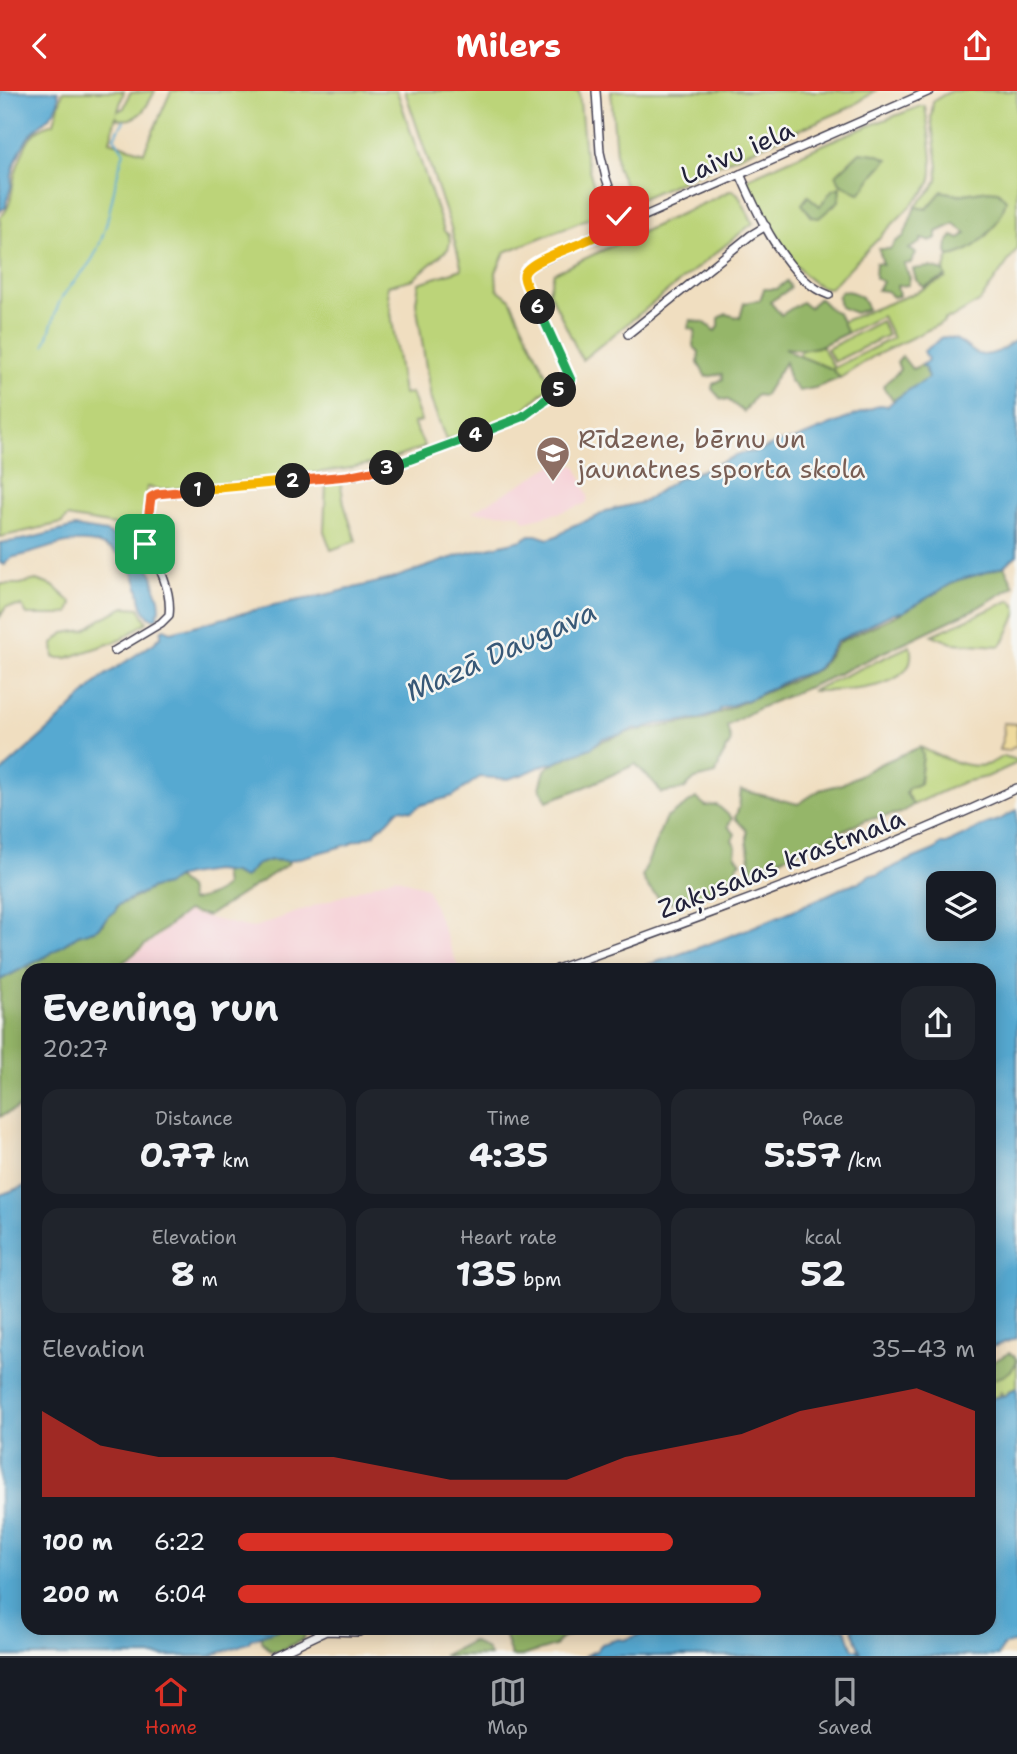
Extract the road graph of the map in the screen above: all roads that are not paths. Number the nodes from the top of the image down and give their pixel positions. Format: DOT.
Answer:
graph roads {
  1 [pos="596,91"];
  2 [pos="930,91"];
  3 [pos="740,174"];
  4 [pos="622,225"];
  5 [pos="766,226"];
  6 [pos="829,295"];
  7 [pos="628,334"];
  8 [pos="114,651"];
  9 [pos="1017,788"];
  10 [pos="574,963"];
  11 [pos="318,1635"];
  12 [pos="273,1656"];
  1 -- 4 [label="street"];
  2 -- 3 [label="street, Laivu iela"];
  3 -- 4 [label="street, Laivu iela"];
  3 -- 5 [label="street"];
  4 -- 8 [label="street, Laivu iela"];
  5 -- 6 [label="street"];
  5 -- 7 [label="street"];
  9 -- 10 [label="street, Zaķusalas krastmala"];
  11 -- 12 [label="street"];
}
